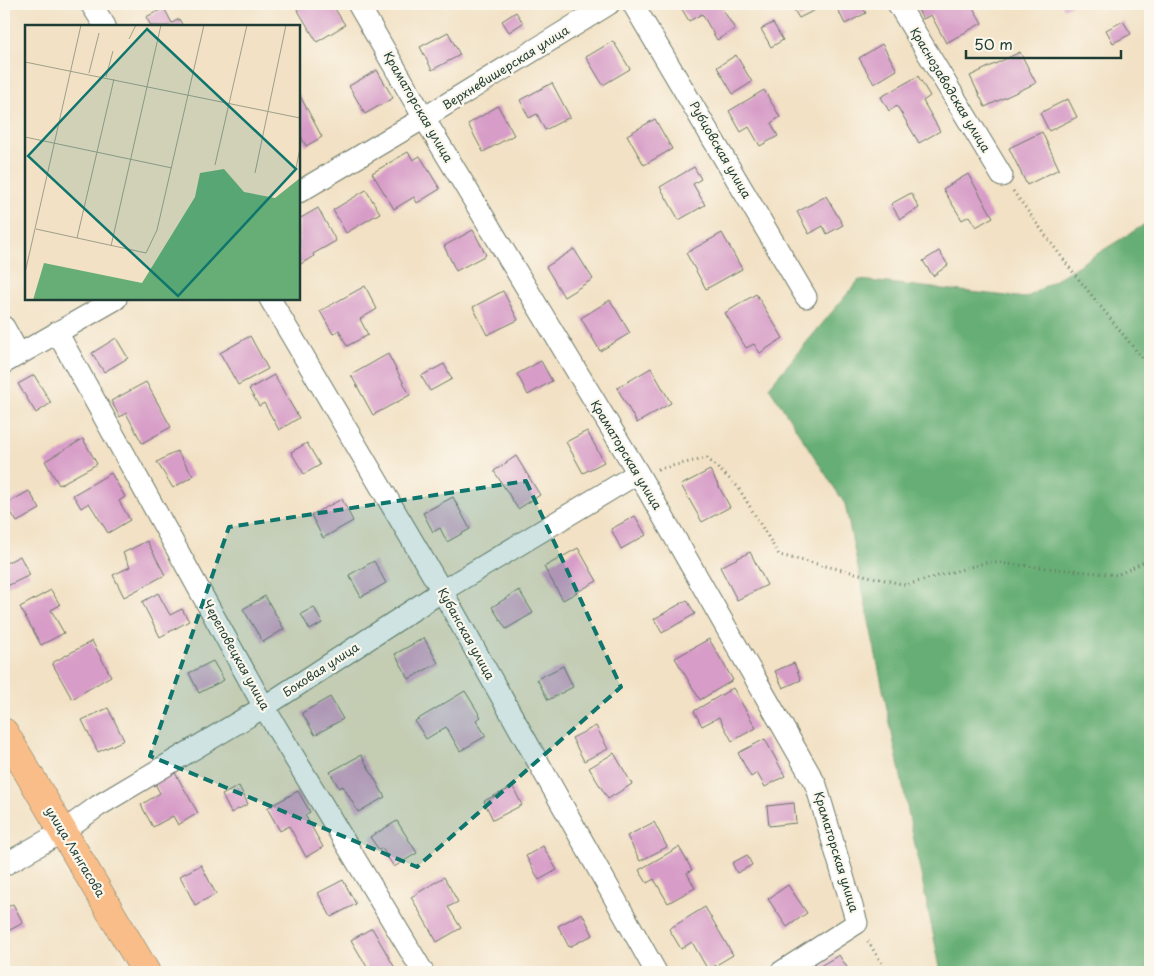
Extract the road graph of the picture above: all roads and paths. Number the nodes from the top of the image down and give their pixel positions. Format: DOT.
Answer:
graph roads {
  1 [pos="91,4"];
  2 [pos="358,4"];
  3 [pos="609,4"];
  4 [pos="633,4"];
  5 [pos="898,4"];
  6 [pos="104,25"];
  7 [pos="424,118"];
  8 [pos="1002,176"];
  9 [pos="300,191"];
  10 [pos="806,297"];
  11 [pos="114,300"];
  12 [pos="271,300"];
  13 [pos="4,327"];
  14 [pos="58,332"];
  15 [pos="11,358"];
  16 [pos="1150,368"];
  17 [pos="638,473"];
  18 [pos="1150,559"];
  19 [pos="442,591"];
  20 [pos="264,707"];
  21 [pos="4,732"];
  22 [pos="62,832"];
  23 [pos="4,865"];
  24 [pos="857,923"];
  25 [pos="146,972"];
  26 [pos="423,972"];
  27 [pos="656,972"];
  28 [pos="781,972"];
  29 [pos="887,972"];
  1 -- 6 [label="street"];
  2 -- 7 [label="street, Краматорская улица"];
  3 -- 7 [label="street, Верхневишерская улица"];
  4 -- 10 [label="street, Рубцовская улица"];
  5 -- 8 [label="street, Краснозаводская улица"];
  7 -- 9 [label="street, Верхневишерская улица"];
  7 -- 17 [label="street, Краматорская улица"];
  8 -- 16 [label="path"];
  11 -- 14 [label="street"];
  12 -- 19 [label="street, Кубанская улица"];
  13 -- 15 [label="street"];
  14 -- 15 [label="street"];
  14 -- 20 [label="street, Череповецкая улица"];
  17 -- 18 [label="path"];
  17 -- 19 [label="street, Боковая улица"];
  17 -- 24 [label="street, Краматорская улица"];
  19 -- 20 [label="street, Боковая улица"];
  19 -- 27 [label="street, Кубанская улица"];
  20 -- 22 [label="street, Боковая улица"];
  20 -- 26 [label="street, Череповецкая улица"];
  21 -- 22 [label="main road, улица Лянгасова"];
  22 -- 23 [label="street, Боковая улица"];
  22 -- 25 [label="main road, улица Лянгасова"];
  24 -- 28 [label="street"];
  24 -- 29 [label="path"];
}
